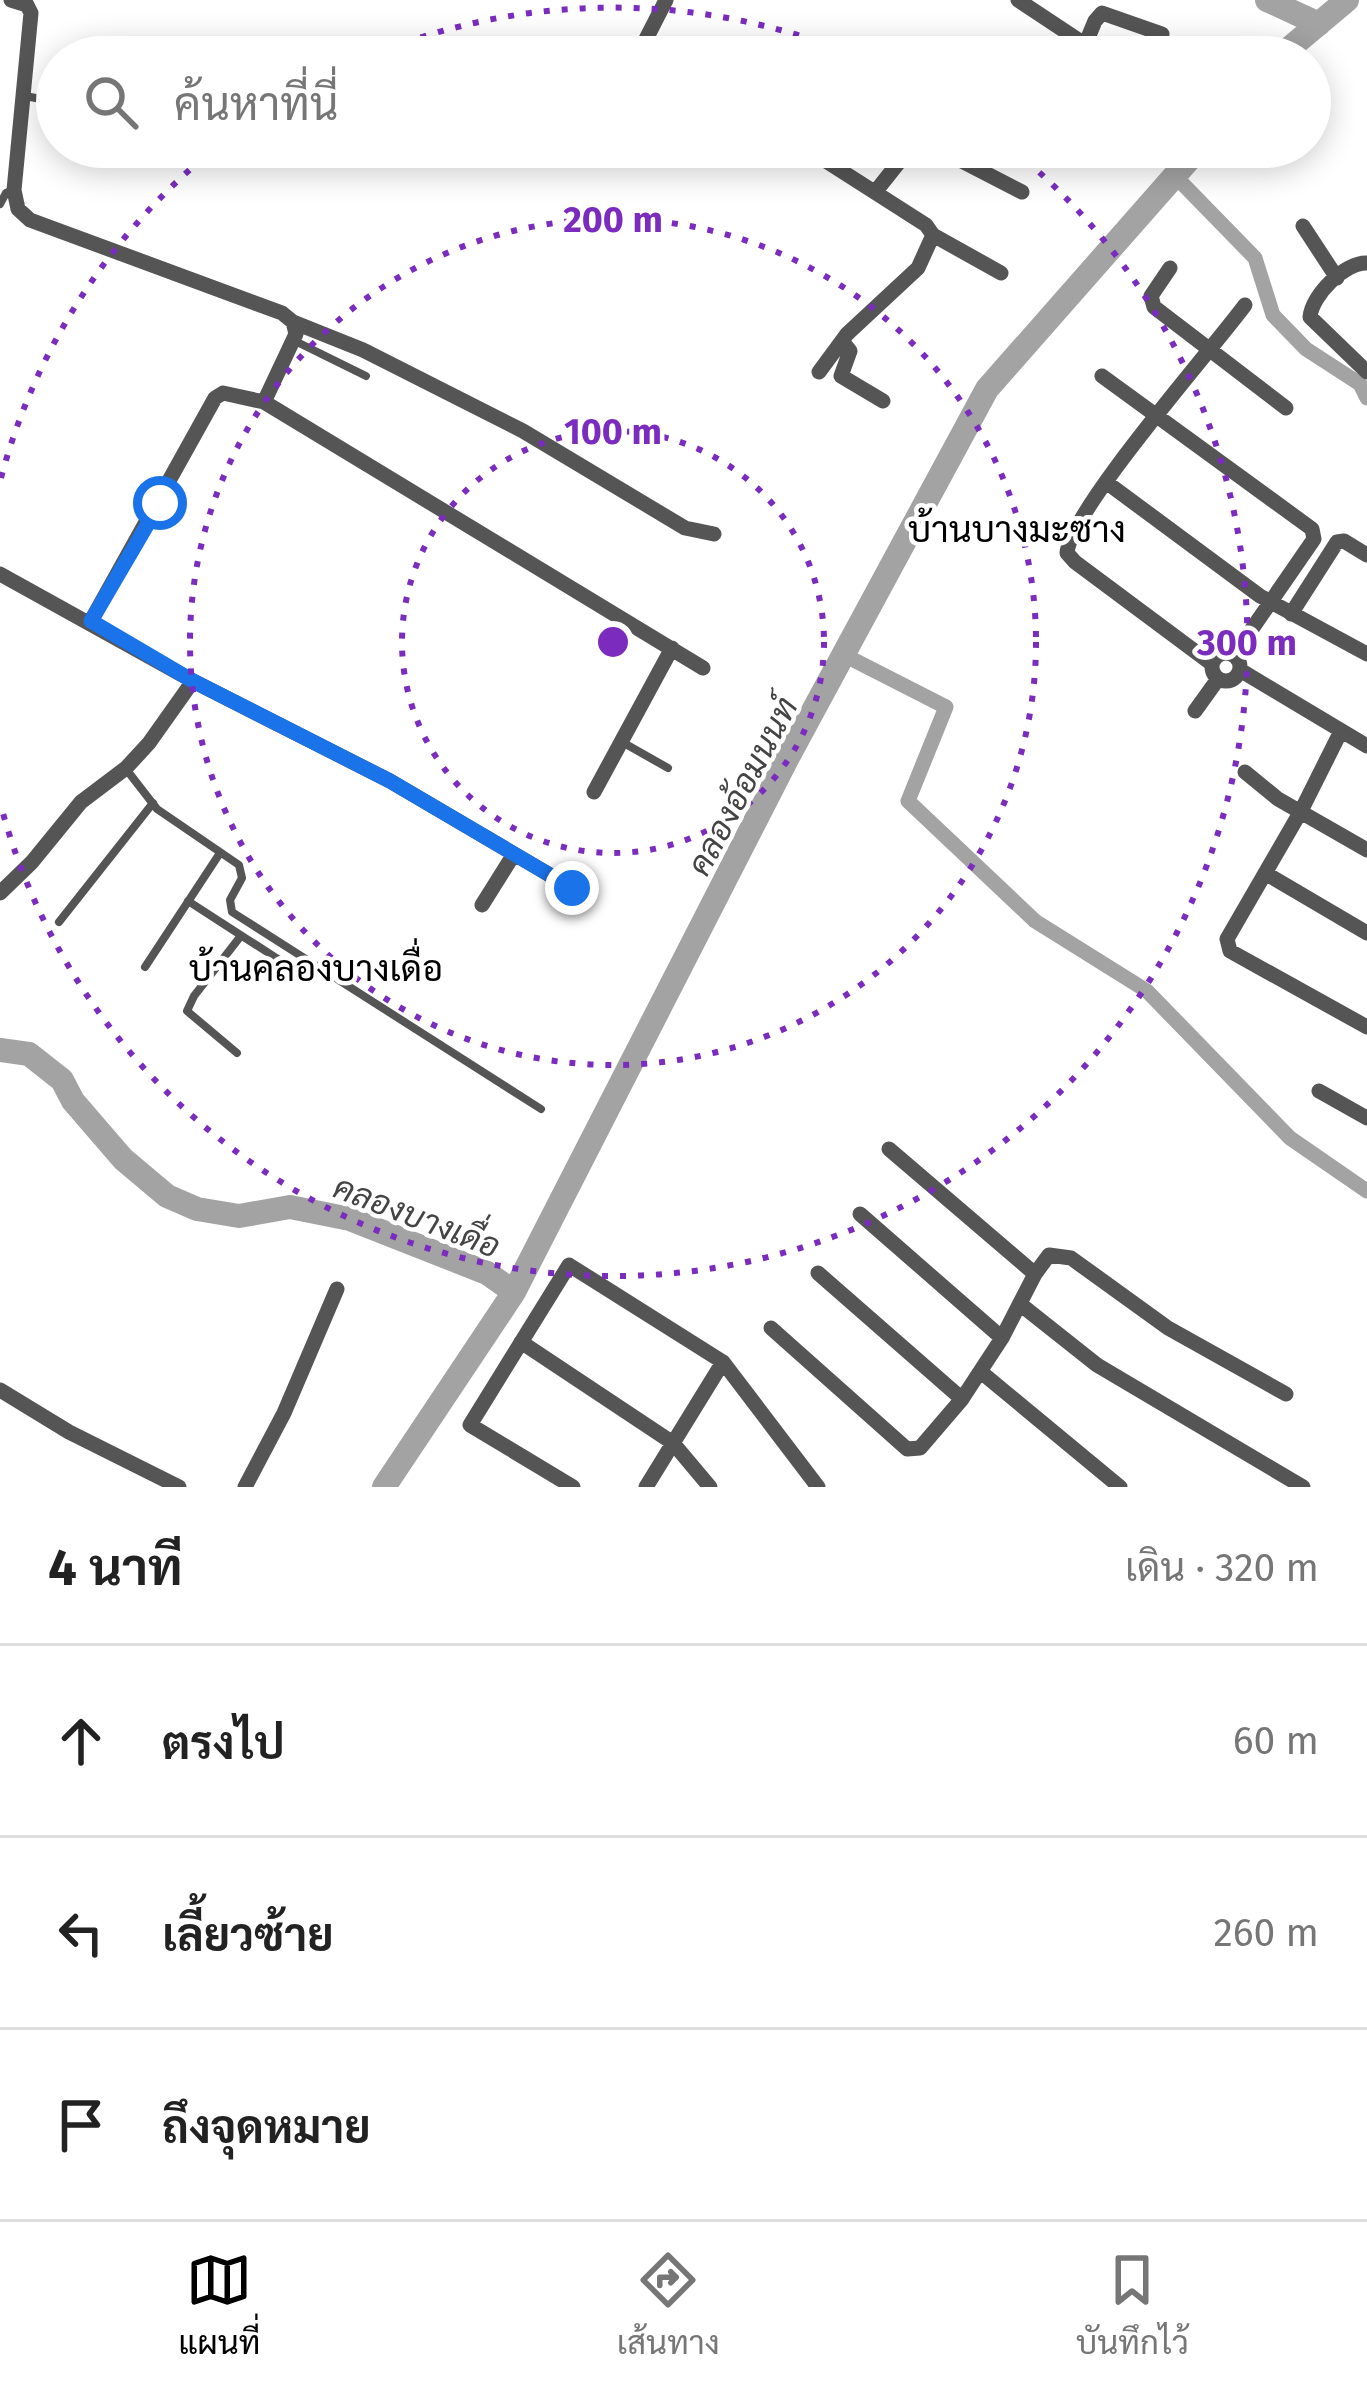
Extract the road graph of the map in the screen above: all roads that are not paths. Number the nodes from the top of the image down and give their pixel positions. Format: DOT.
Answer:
graph roads {
  1 [pos="11,0"];
  2 [pos="666,0"];
  3 [pos="1018,0"];
  4 [pos="1162,34"];
  5 [pos="648,36"];
  6 [pos="1072,36"];
  7 [pos="1090,36"];
  8 [pos="25,96"];
  9 [pos="36,98"];
  10 [pos="838,168"];
  11 [pos="894,168"];
  12 [pos="976,168"];
  13 [pos="14,190"];
  14 [pos="876,191"];
  15 [pos="1022,192"];
  16 [pos="0,204"];
  17 [pos="1303,226"];
  18 [pos="933,235"];
  19 [pos="1367,262"];
  20 [pos="1170,268"];
  21 [pos="1001,273"];
  22 [pos="1337,278"];
  23 [pos="1245,305"];
  24 [pos="292,322"];
  25 [pos="293,340"];
  26 [pos="842,341"];
  27 [pos="1210,353"];
  28 [pos="819,372"];
  29 [pos="1367,372"];
  30 [pos="366,376"];
  31 [pos="1102,376"];
  32 [pos="883,401"];
  33 [pos="264,402"];
  34 [pos="1286,408"];
  35 [pos="1158,418"];
  36 [pos="1106,482"];
  37 [pos="714,534"];
  38 [pos="1367,555"];
  39 [pos="0,574"];
  40 [pos="1272,603"];
  41 [pos="1291,614"];
  42 [pos="91,621"];
  43 [pos="672,648"];
  44 [pos="1367,654"];
  45 [pos="1237,663"];
  46 [pos="703,668"];
  47 [pos="1215,672"];
  48 [pos="193,681"];
  49 [pos="1195,711"];
  50 [pos="1340,731"];
  51 [pos="621,741"];
  52 [pos="1367,746"];
  53 [pos="668,767"];
  54 [pos="125,768"];
  55 [pos="1245,772"];
  56 [pos="593,792"];
  57 [pos="152,803"];
  58 [pos="1301,811"];
  59 [pos="1367,850"];
  60 [pos="220,852"];
  61 [pos="514,854"];
  62 [pos="1265,874"];
  63 [pos="572,888"];
  64 [pos="0,893"];
  65 [pos="188,901"];
  66 [pos="482,905"];
  67 [pos="59,922"];
  68 [pos="1367,933"];
  69 [pos="240,937"];
  70 [pos="145,967"];
  71 [pos="298,972"];
  72 [pos="1367,1027"];
  73 [pos="237,1053"];
  74 [pos="1318,1091"];
  75 [pos="542,1109"];
  76 [pos="1367,1118"];
  77 [pos="889,1148"];
  78 [pos="860,1214"];
  79 [pos="818,1273"];
  80 [pos="1035,1274"];
  81 [pos="337,1289"];
  82 [pos="1020,1304"];
  83 [pos="771,1328"];
  84 [pos="1002,1338"];
  85 [pos="521,1342"];
  86 [pos="723,1362"];
  87 [pos="981,1372"];
  88 [pos="0,1390"];
  89 [pos="1286,1394"];
  90 [pos="962,1399"];
  91 [pos="673,1443"];
  92 [pos="179,1487"];
  93 [pos="245,1487"];
  94 [pos="573,1487"];
  95 [pos="646,1487"];
  96 [pos="710,1487"];
  97 [pos="818,1487"];
  98 [pos="1120,1487"];
  99 [pos="1303,1487"];
  1 -- 8 [label="street"];
  2 -- 5 [label="street"];
  3 -- 6 [label="street"];
  4 -- 7 [label="street"];
  8 -- 9 [label="lane"];
  8 -- 13 [label="street"];
  10 -- 14 [label="street"];
  11 -- 14 [label="street"];
  12 -- 15 [label="street"];
  13 -- 16 [label="lane"];
  13 -- 24 [label="street"];
  14 -- 18 [label="street"];
  17 -- 22 [label="street"];
  18 -- 21 [label="street"];
  18 -- 26 [label="street"];
  19 -- 22 [label="street"];
  20 -- 27 [label="street"];
  22 -- 29 [label="street"];
  23 -- 27 [label="street"];
  24 -- 25 [label="street"];
  24 -- 37 [label="street"];
  25 -- 30 [label="lane"];
  25 -- 33 [label="street"];
  26 -- 28 [label="street"];
  26 -- 32 [label="street"];
  27 -- 34 [label="street"];
  27 -- 35 [label="street"];
  31 -- 35 [label="street"];
  33 -- 42 [label="street"];
  33 -- 43 [label="street"];
  35 -- 36 [label="street"];
  35 -- 40 [label="street"];
  36 -- 40 [label="street"];
  36 -- 47 [label="street"];
  38 -- 41 [label="street"];
  39 -- 42 [label="street"];
  40 -- 41 [label="street"];
  40 -- 45 [label="street"];
  41 -- 44 [label="street"];
  42 -- 48 [label="street"];
  43 -- 46 [label="street"];
  43 -- 51 [label="street"];
  45 -- 47 [label="street"];
  45 -- 47 [label="street"];
  45 -- 50 [label="street"];
  47 -- 49 [label="street"];
  48 -- 54 [label="street"];
  48 -- 61 [label="street"];
  50 -- 52 [label="street"];
  50 -- 58 [label="street"];
  51 -- 53 [label="lane"];
  51 -- 56 [label="street"];
  54 -- 57 [label="lane"];
  54 -- 64 [label="street"];
  55 -- 58 [label="street"];
  57 -- 60 [label="lane"];
  57 -- 67 [label="lane"];
  58 -- 59 [label="street"];
  58 -- 62 [label="street"];
  60 -- 65 [label="lane"];
  60 -- 75 [label="lane"];
  61 -- 63 [label="street"];
  61 -- 66 [label="street"];
  62 -- 68 [label="street"];
  62 -- 72 [label="street"];
  65 -- 69 [label="lane"];
  65 -- 70 [label="lane"];
  69 -- 71 [label="lane"];
  69 -- 73 [label="lane"];
  74 -- 76 [label="street"];
  77 -- 80 [label="street"];
  78 -- 84 [label="street"];
  79 -- 90 [label="street"];
  80 -- 82 [label="street"];
  80 -- 89 [label="street"];
  81 -- 93 [label="street"];
  82 -- 84 [label="street"];
  82 -- 99 [label="street"];
  83 -- 90 [label="street"];
  84 -- 87 [label="street"];
  85 -- 86 [label="street"];
  85 -- 91 [label="street"];
  85 -- 94 [label="street"];
  86 -- 91 [label="street"];
  86 -- 97 [label="street"];
  87 -- 90 [label="street"];
  87 -- 98 [label="street"];
  88 -- 92 [label="street"];
  91 -- 95 [label="street"];
  91 -- 96 [label="street"];
}
